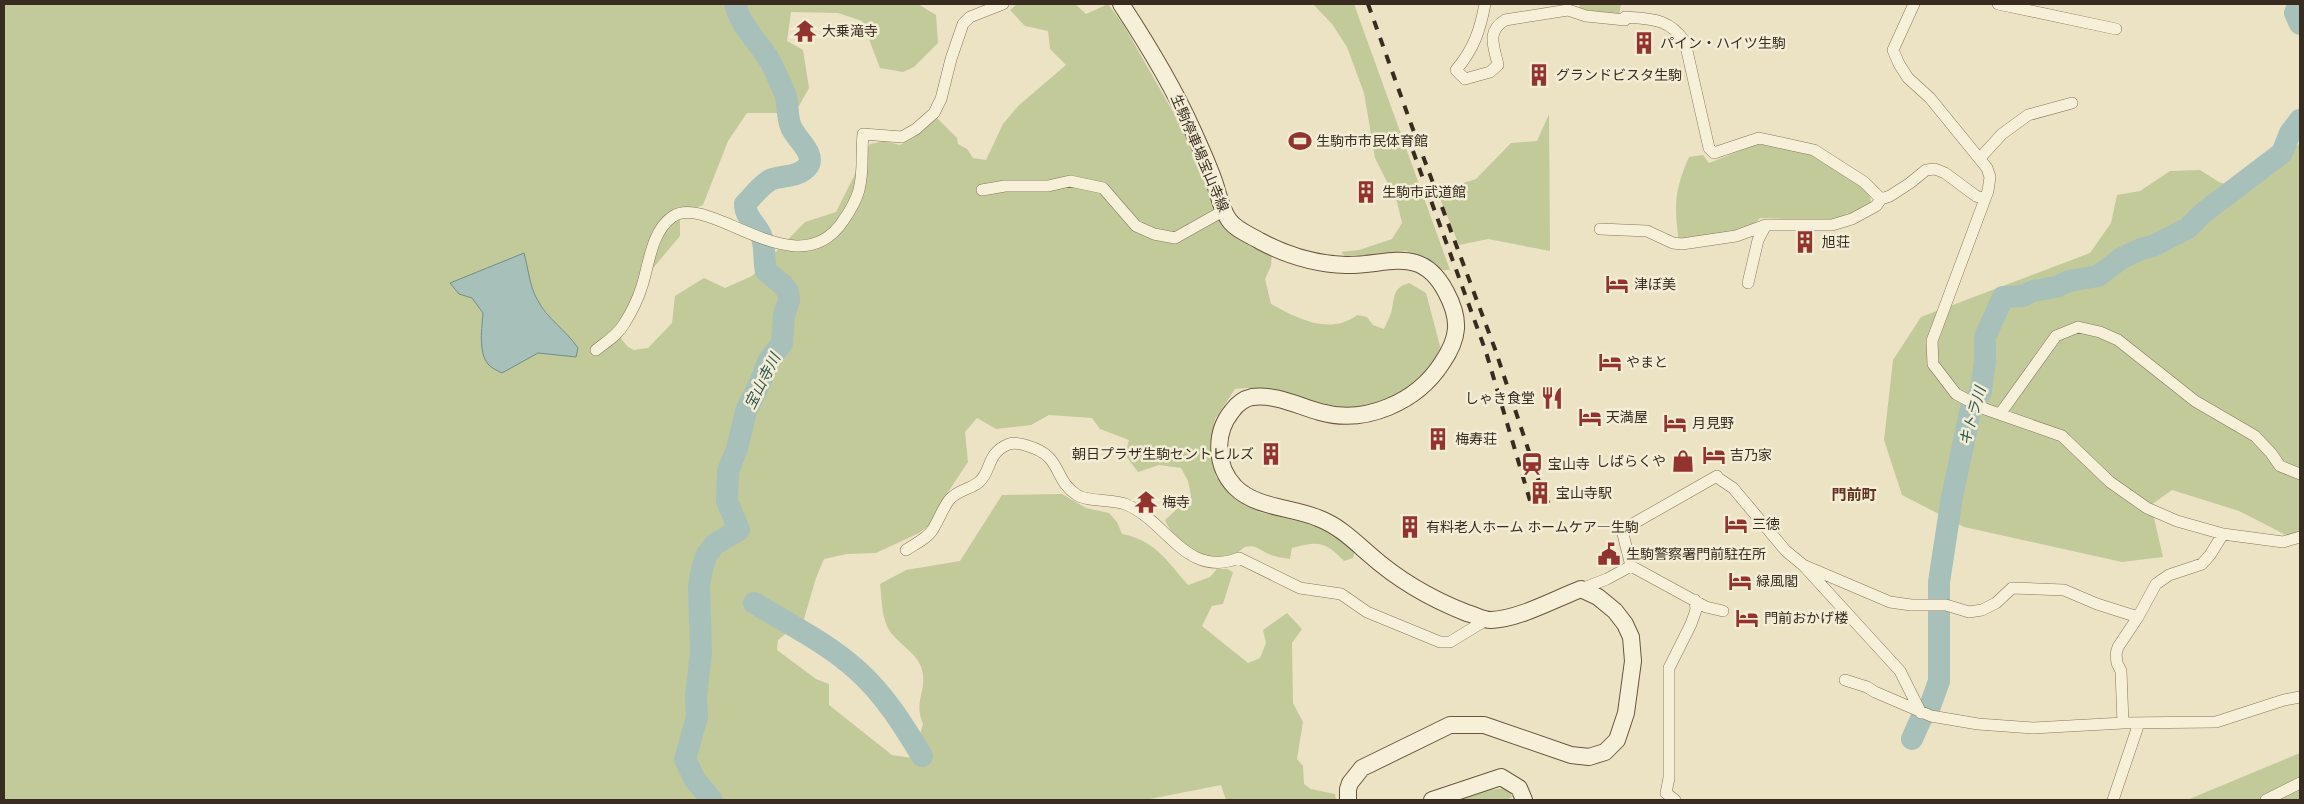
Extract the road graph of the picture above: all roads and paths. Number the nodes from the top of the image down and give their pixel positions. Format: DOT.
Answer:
graph roads {
  1 [pos="1003,4"];
  2 [pos="1121,4"];
  3 [pos="1485,4"];
  4 [pos="1914,4"];
  5 [pos="2000,4"];
  6 [pos="2116,29"];
  7 [pos="2072,103"];
  8 [pos="1980,158"];
  9 [pos="982,190"];
  10 [pos="1881,199"];
  11 [pos="1985,199"];
  12 [pos="1224,211"];
  13 [pos="1766,225"];
  14 [pos="1600,228"];
  15 [pos="1748,283"];
  16 [pos="596,350"];
  17 [pos="2000,414"];
  18 [pos="2300,474"];
  19 [pos="2223,534"];
  20 [pos="2300,537"];
  21 [pos="906,550"];
  22 [pos="1803,564"];
  23 [pos="1631,566"];
  24 [pos="1581,589"];
  25 [pos="1695,600"];
  26 [pos="1723,611"];
  27 [pos="2138,617"];
  28 [pos="1486,620"];
  29 [pos="1845,680"];
  30 [pos="2300,697"];
  31 [pos="1925,714"];
  32 [pos="2123,723"];
  33 [pos="2139,723"];
  34 [pos="2300,783"];
  35 [pos="1348,800"];
  36 [pos="1432,800"];
  37 [pos="1524,800"];
  38 [pos="1675,800"];
  39 [pos="2113,800"];
  40 [pos="2266,800"];
  1 -- 16 [label="street"];
  2 -- 12 [label="main road, 生駒停車場宝山寺線"];
  3 -- 10 [label="street"];
  4 -- 8 [label="street"];
  5 -- 6 [label="street"];
  7 -- 8 [label="street"];
  8 -- 11 [label="street"];
  9 -- 12 [label="street"];
  10 -- 11 [label="street"];
  10 -- 13 [label="street"];
  11 -- 17 [label="street"];
  12 -- 28 [label="main road, 生駒停車場宝山寺線"];
  13 -- 14 [label="street"];
  13 -- 15 [label="street"];
  17 -- 18 [label="street"];
  17 -- 19 [label="street"];
  19 -- 20 [label="street"];
  19 -- 27 [label="street"];
  21 -- 28 [label="street"];
  22 -- 23 [label="street"];
  22 -- 27 [label="street"];
  22 -- 31 [label="street"];
  23 -- 24 [label="street"];
  23 -- 25 [label="street"];
  24 -- 28 [label="main road"];
  24 -- 35 [label="main road"];
  25 -- 26 [label="street"];
  25 -- 38 [label="street"];
  27 -- 32 [label="street"];
  29 -- 31 [label="street"];
  30 -- 33 [label="street"];
  31 -- 32 [label="street"];
  32 -- 33 [label="street"];
  33 -- 39 [label="street"];
  34 -- 40 [label="street"];
  36 -- 37 [label="main road"];
}
